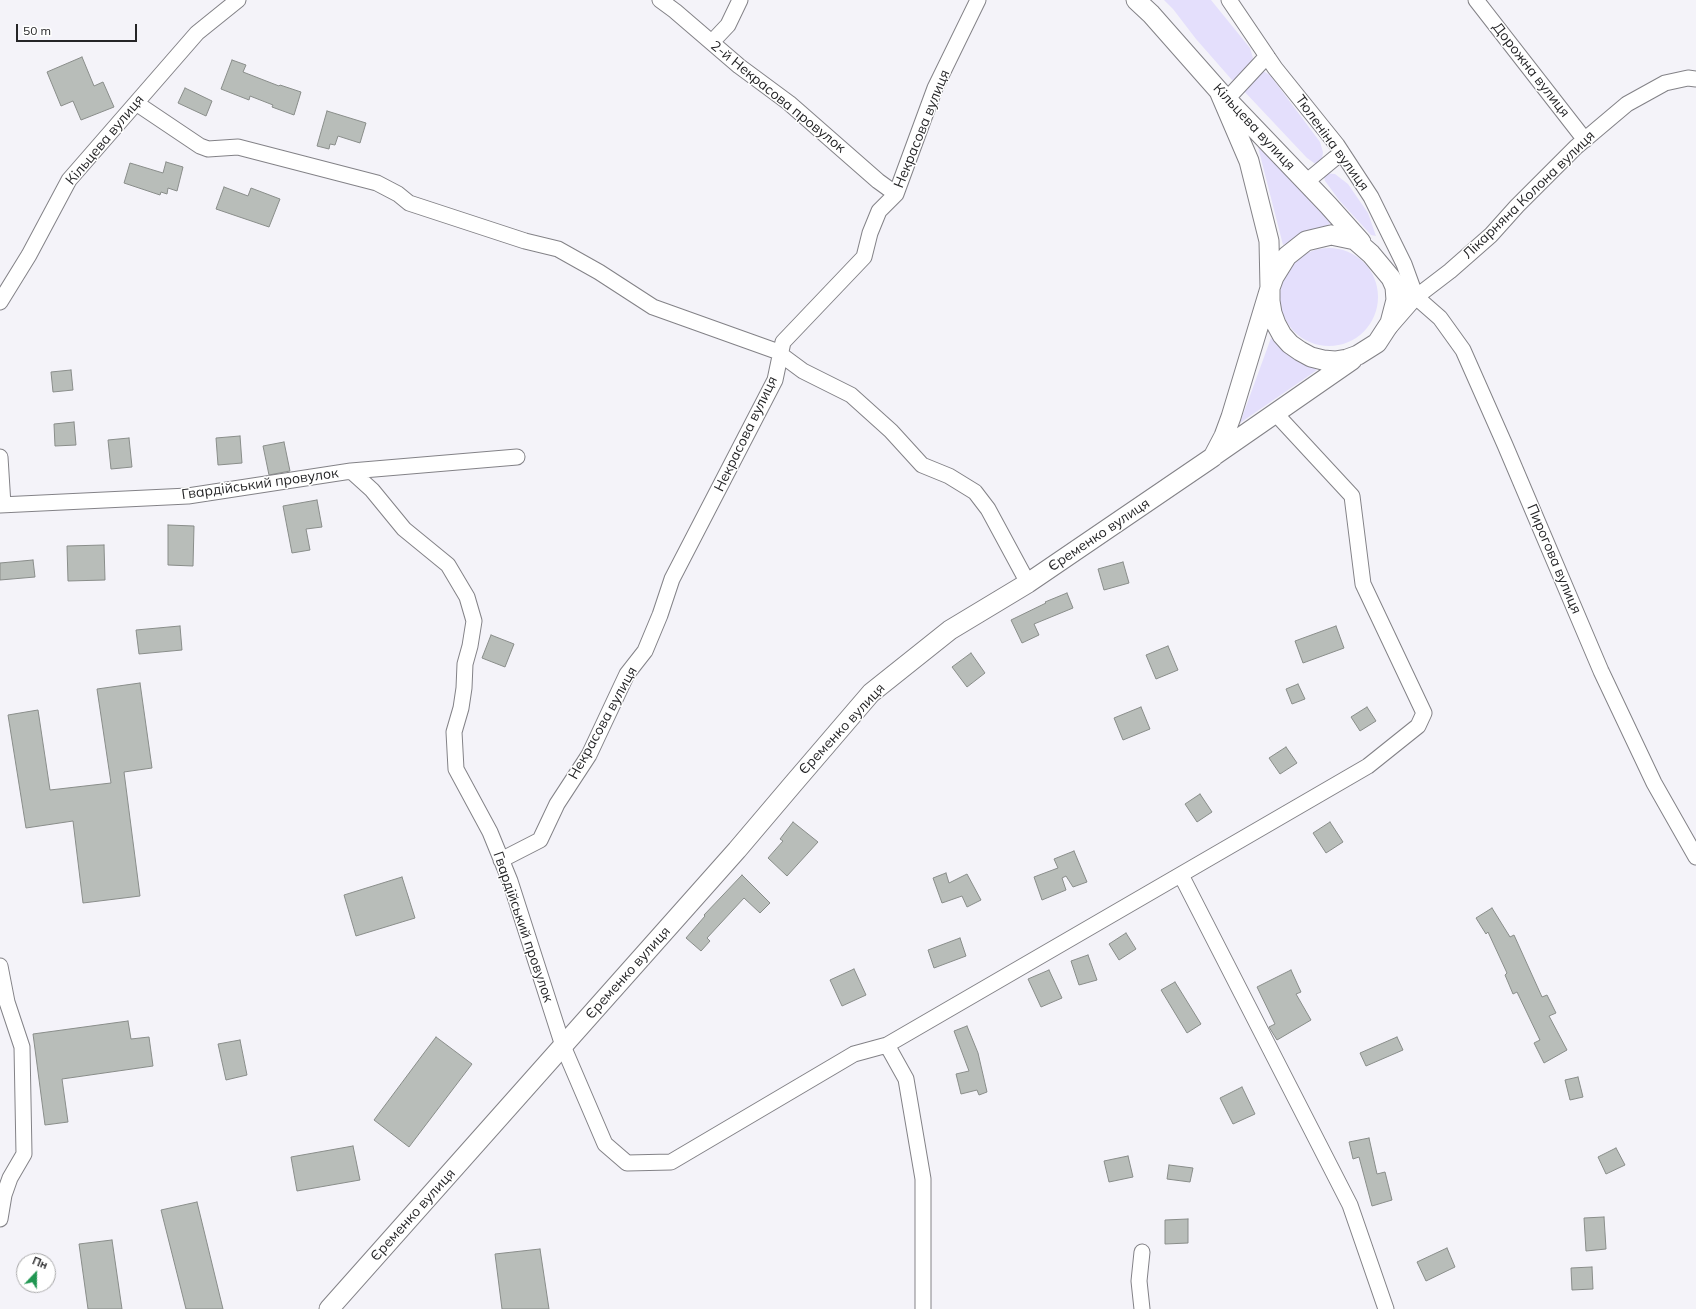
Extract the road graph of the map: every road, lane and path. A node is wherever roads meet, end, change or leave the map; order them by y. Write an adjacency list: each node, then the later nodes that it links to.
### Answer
1 (238, 0): 12 (street, Кільцева вулиця)
2 (660, 0): 8 (street, 2-й Некрасова провулок)
3 (740, 0): 8 (street)
4 (978, 0): 16 (street, Некрасова вулиця)
5 (1136, 0): 11 (street, Кільцева вулиця)
6 (1229, 0): 9 (street, Тюленіна вулиця)
7 (1476, 0): 13 (street, Дорожна вулиця)
8 (712, 42): 16 (street, 2-й Некрасова провулок)
9 (1267, 56): 11 (street); 14 (street, Тюленіна вулиця)
10 (1692, 78): 13 (street, Лікарняна Колона вулиця)
11 (1223, 95): 15 (street, Кільцева вулиця); 19 (street, Єременко вулиця)
12 (136, 103): 21 (street, Кільцева вулиця); 23 (street)
13 (1585, 140): 20 (street, Лікарняна Колона вулиця)
14 (1341, 153): 15 (street); 20 (street, Тюленіна вулиця)
15 (1306, 182): 17 (street, Кільцева вулиця)
16 (896, 194): 23 (street, Некрасова вулиця)
17 (1371, 254): 18 (street, Кільцева вулиця); 19 (street, Кільцева вулиця)
18 (1391, 278): 20 (street, Пирогова вулиця); 22 (street, Кільцева вулиця)
19 (1270, 288): 24 (street, Кільцева вулиця); 28 (street, Єременко вулиця)
20 (1416, 297): 22 (street, Лікарняна Колона вулиця); 32 (street, Пирогова вулиця)
21 (0, 302)
22 (1384, 334): 24 (street, Кільцева вулиця)
23 (781, 355): 31 (street); 33 (street, Некрасова вулиця)
24 (1358, 355): 25 (street)
25 (1276, 414): 28 (street); 34 (street, Гвардійський провулок)
26 (0, 457): 30 (street)
27 (517, 457): 29 (street)
28 (1213, 457): 31 (street, Єременко вулиця)
29 (351, 471): 30 (street, Гвардійський провулок); 33 (street, Гвардійський провулок)
30 (1, 505)
31 (1028, 583): 37 (street, Єременко вулиця)
32 (1696, 857)
33 (501, 860): 37 (street, Гвардійський провулок)
34 (1181, 875): 36 (street, Гвардійський провулок); 43 (street)
35 (0, 966): 38 (street)
36 (887, 1045): 37 (street, Гвардійський провулок); 41 (street)
37 (563, 1046): 40 (street, Єременко вулиця)
38 (0, 1219)
39 (1142, 1252): 42 (street)
40 (329, 1309)
41 (923, 1309)
42 (1142, 1309)
43 (1386, 1309)

